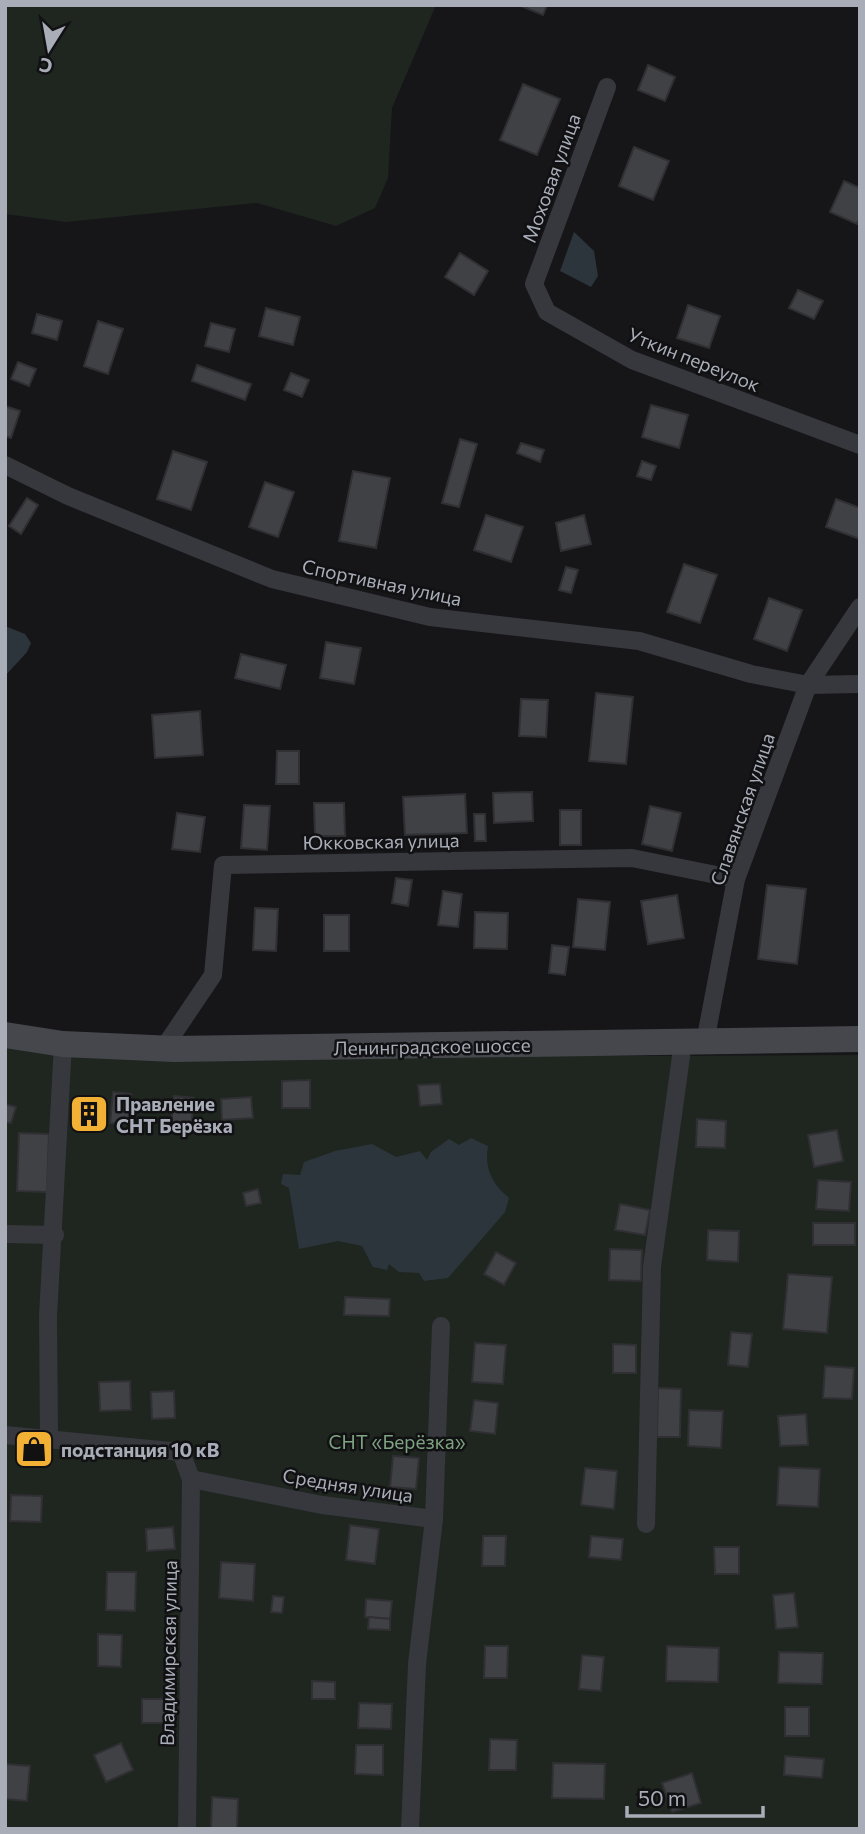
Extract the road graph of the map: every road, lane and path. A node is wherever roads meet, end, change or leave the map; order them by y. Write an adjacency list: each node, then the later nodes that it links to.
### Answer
1 (607, 87): 2 (street, Моховая улица)
2 (534, 284): 3 (street, Уткин переулок)
3 (860, 445)
4 (5, 465): 7 (street, Спортивная улица)
5 (860, 607): 7 (street, Славянская улица)
6 (860, 684): 7 (street, Спортивная улица)
7 (808, 685): 8 (street, Славянская улица)
8 (737, 878): 11 (street, Славянская улица); 13 (street, Юкковская улица)
9 (5, 1035): 12 (main road, Ленинградское шоссе)
10 (860, 1039): 11 (main road, Ленинградское шоссе)
11 (694, 1042): 13 (main road, Ленинградское шоссе); 21 (street, Славянская улица)
12 (63, 1044): 13 (main road, Ленинградское шоссе); 15 (street)
13 (163, 1049)
14 (5, 1234): 15 (street)
15 (55, 1235): 18 (street)
16 (441, 1326): 20 (street)
17 (7, 1439): 18 (street)
18 (49, 1441): 19 (street)
19 (191, 1479): 20 (street, Средняя улица); 22 (street, Владимирская улица)
20 (434, 1519): 23 (street, Средняя улица)
21 (646, 1524)
22 (187, 1829)
23 (410, 1829)

